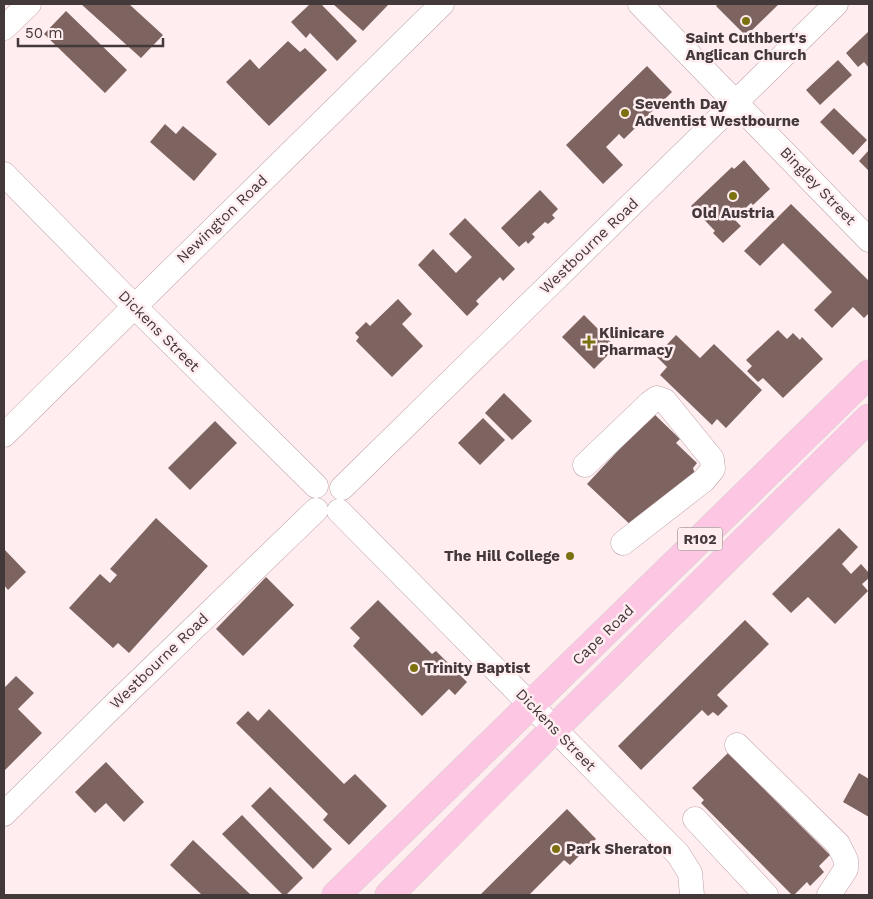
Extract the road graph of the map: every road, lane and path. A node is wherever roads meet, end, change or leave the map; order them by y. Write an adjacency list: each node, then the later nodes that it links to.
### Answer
1 (28, 4): 5 (street)
2 (442, 4): 9 (street, Newington Road)
3 (640, 4): 6 (street, Bingley Street)
4 (836, 4): 6 (street, Westbourne Road)
5 (4, 28)
6 (736, 102): 8 (street, Bingley Street); 14 (street, Westbourne Road)
7 (4, 174): 9 (street, Dickens Street)
8 (869, 240)
9 (134, 306): 12 (street, Newington Road); 14 (street, Dickens Street)
10 (869, 374): 16 (main road, Cape Road / R102)
11 (869, 418): 17 (main road, R102)
12 (4, 435)
13 (585, 465): 15 (street)
14 (333, 503): 16 (street, Dickens Street); 19 (street, Westbourne Road)
15 (623, 544)
16 (531, 705): 17 (street, Dickens Street); 21 (main road, Cape Road / R102)
17 (554, 729): 22 (main road, R102); 23 (street, Dickens Street)
18 (737, 745): 25 (street)
19 (4, 814)
20 (695, 819): 24 (street)
21 (336, 895)
22 (388, 895)
23 (692, 895)
24 (766, 895)
25 (829, 895)

